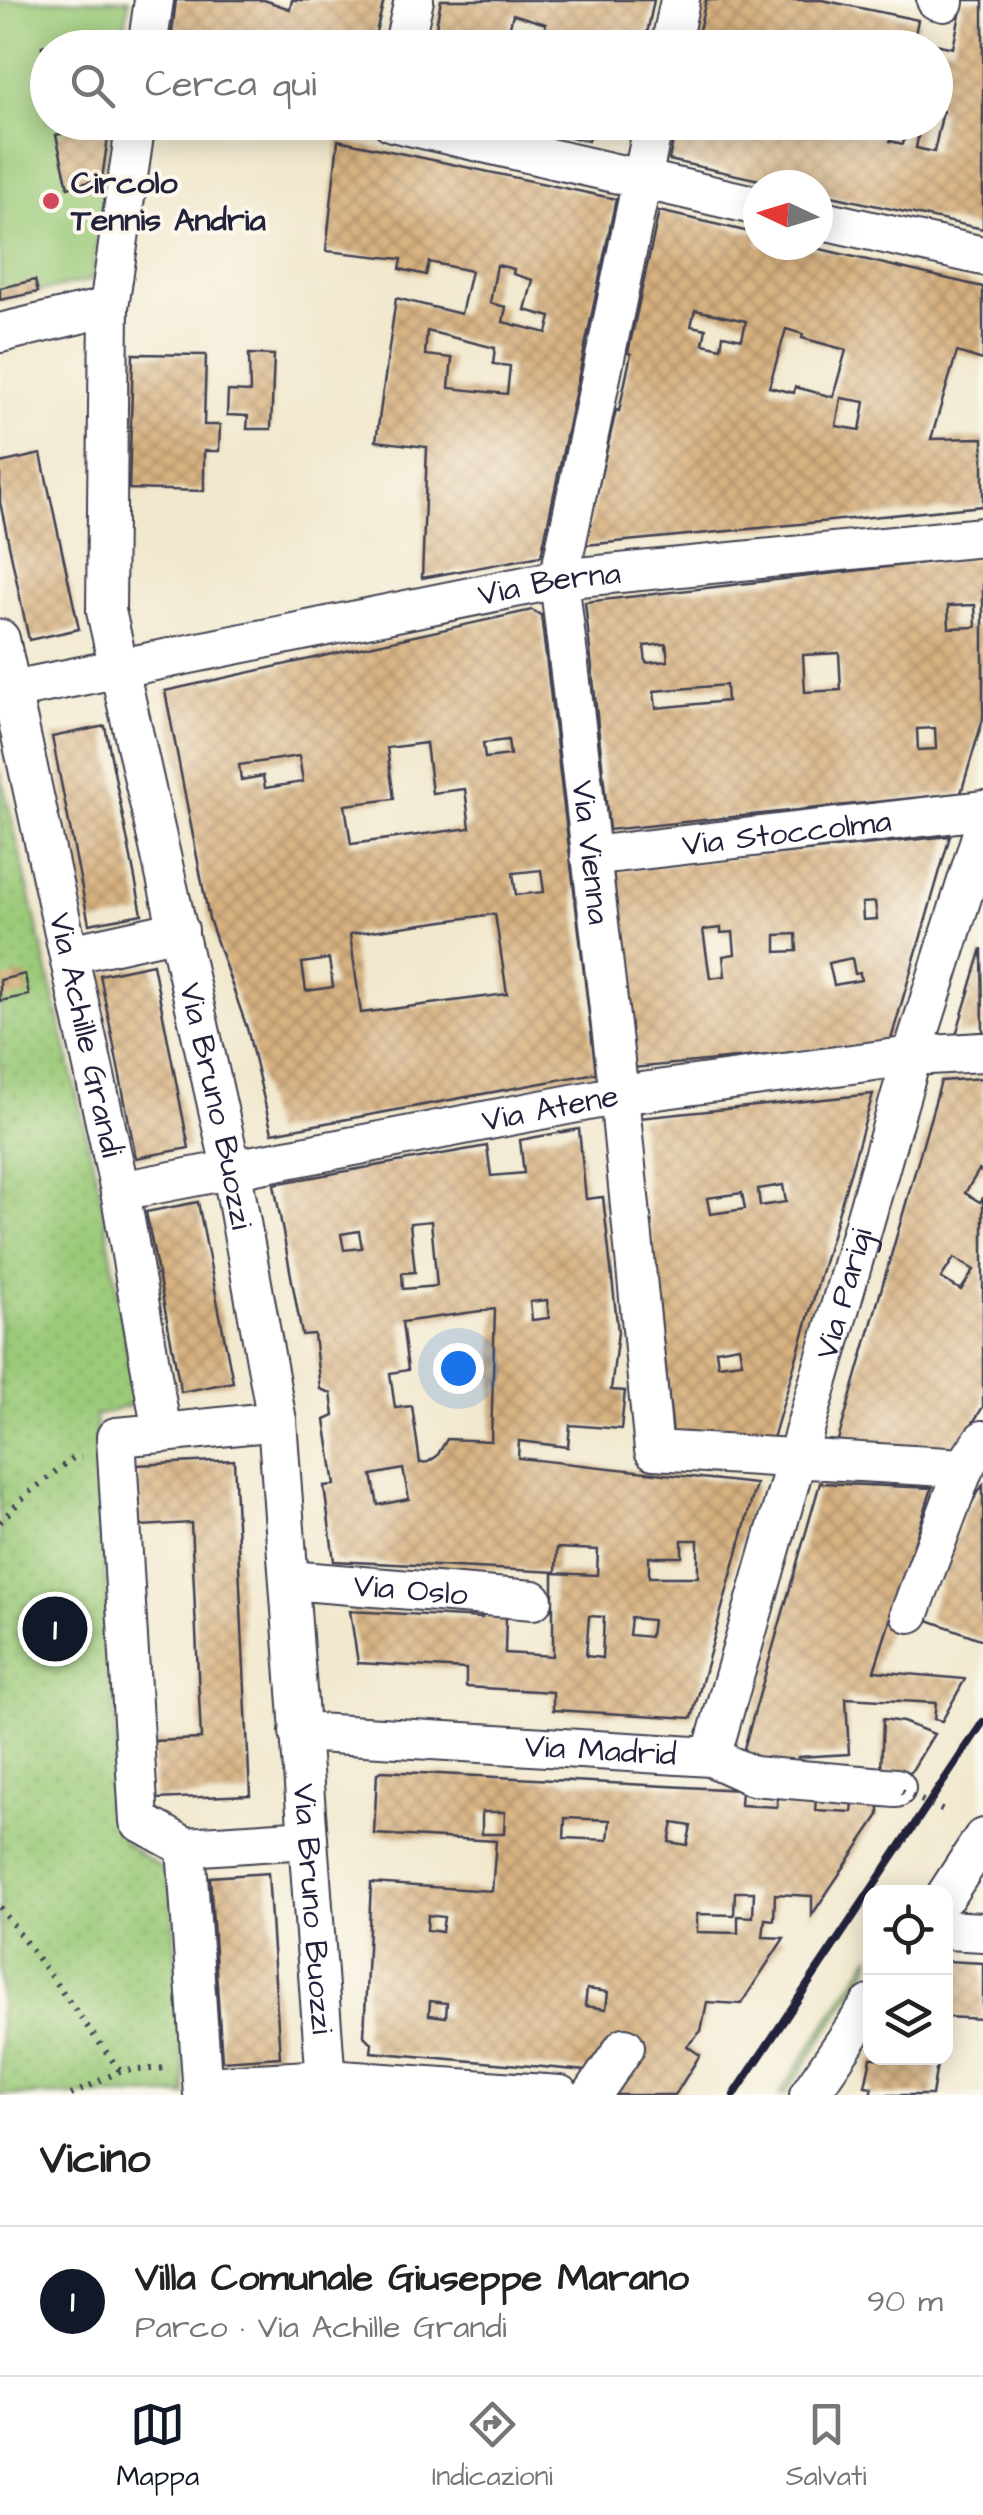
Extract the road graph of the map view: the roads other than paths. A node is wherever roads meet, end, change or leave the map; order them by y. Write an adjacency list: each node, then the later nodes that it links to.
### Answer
1 (154, 0): 4 (street)
2 (414, 0): 5 (street)
3 (680, 0): 6 (street)
4 (150, 30)
5 (407, 30)
6 (674, 30)
7 (133, 140): 14 (street, Via Bruno Buozzi)
8 (470, 140): 10 (street)
9 (650, 140): 10 (street, Via Vienna)
10 (642, 180): 11 (street); 17 (street, Via Vienna)
11 (743, 203)
12 (833, 222): 13 (street)
13 (983, 256)
14 (109, 307): 15 (street); 18 (street, Via Bruno Buozzi)
15 (0, 333)
16 (983, 537): 17 (street, Via Berna)
17 (559, 578): 18 (street, Via Berna); 22 (street, Via Vienna)
18 (120, 668): 19 (street, Via Berna); 23 (street, Via Bruno Buozzi)
19 (6, 684): 24 (street, Via Achille Grandi)
20 (983, 810): 22 (street, Via Stoccolma)
21 (983, 830): 26 (street, Via Parigi)
22 (590, 856): 27 (street, Via Vienna)
23 (179, 930): 24 (street); 28 (street, Via Bruno Buozzi)
24 (70, 954): 29 (street, Via Achille Grandi)
25 (983, 1052): 26 (street, Via Atene)
26 (912, 1056): 27 (street, Via Atene); 33 (street, Via Parigi)
27 (619, 1095): 28 (street, Via Atene); 33 (street, Via Vienna)
28 (231, 1167): 29 (street, Via Atene); 30 (street, Via Bruno Buozzi)
29 (120, 1191): 31 (street, Via Achille Grandi)
30 (277, 1421): 31 (street); 34 (street, Via Bruno Buozzi)
31 (162, 1433): 42 (street)
32 (974, 1454): 33 (street); 36 (street)
33 (798, 1461): 38 (street, Via Parigi)
34 (289, 1580): 35 (street, Via Oslo); 37 (street, Via Bruno Buozzi)
35 (533, 1600)
36 (910, 1613)
37 (300, 1732): 38 (street, Via Madrid); 41 (street, Via Bruno Buozzi)
38 (711, 1757): 39 (street, Via Madrid)
39 (899, 1790)
40 (983, 1838): 43 (street)
41 (308, 1839): 42 (street); 49 (street, Via Bruno Buozzi)
42 (186, 1847): 48 (street)
43 (952, 1885)
44 (953, 1930): 45 (street)
45 (983, 1932)
46 (863, 2016): 52 (street)
47 (625, 2048): 51 (street)
48 (203, 2082): 49 (street)
49 (327, 2087): 50 (street)
50 (560, 2095)
51 (592, 2095)
52 (810, 2095)

